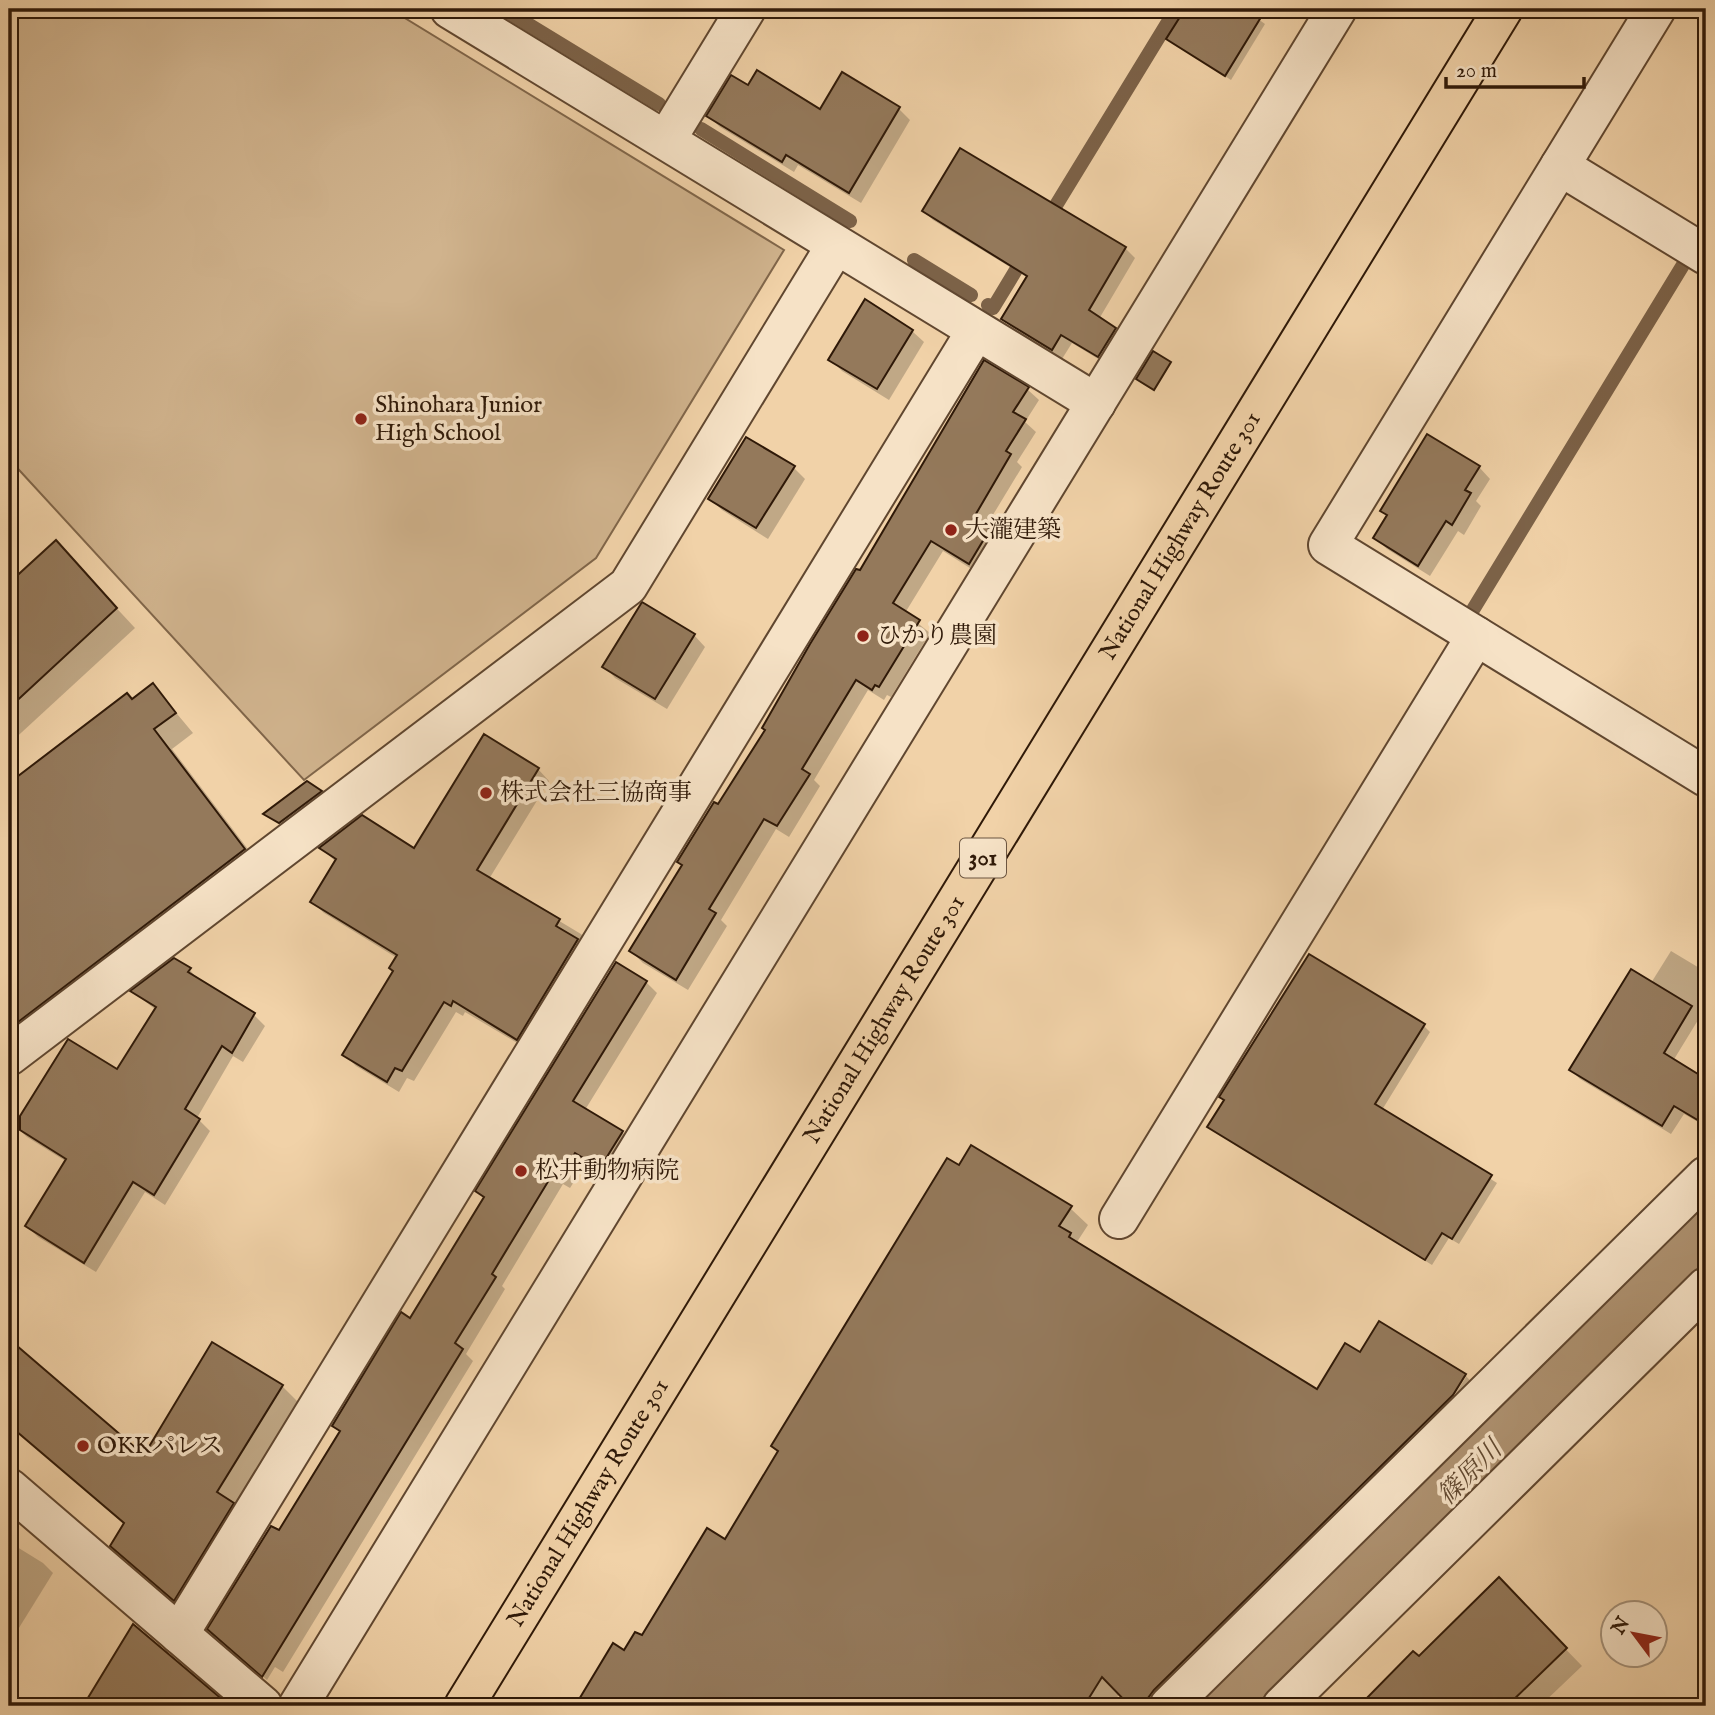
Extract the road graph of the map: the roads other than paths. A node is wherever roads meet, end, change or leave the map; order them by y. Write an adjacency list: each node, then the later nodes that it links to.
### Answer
1 (450, 9): 6 (street)
2 (746, 9): 6 (street)
3 (1503, 9): 22 (highway, National Highway Route 301 / 301)
4 (1656, 9): 7 (street)
5 (1324, 13): 11 (street)
6 (666, 140): 8 (street)
7 (1560, 166): 9 (street); 12 (street)
8 (836, 245): 10 (street); 14 (street)
9 (1706, 255)
10 (976, 331): 11 (street); 19 (street)
11 (1096, 403): 21 (street)
12 (1476, 636): 13 (street); 16 (street)
13 (1706, 777)
14 (9, 1056)
15 (1706, 1176): 23 (street)
16 (1119, 1219)
17 (1706, 1287): 24 (street)
18 (9, 1488): 19 (street)
19 (179, 1634): 20 (street)
20 (263, 1706)
21 (298, 1706)
22 (464, 1706)
23 (1169, 1706)
24 (1282, 1706)

